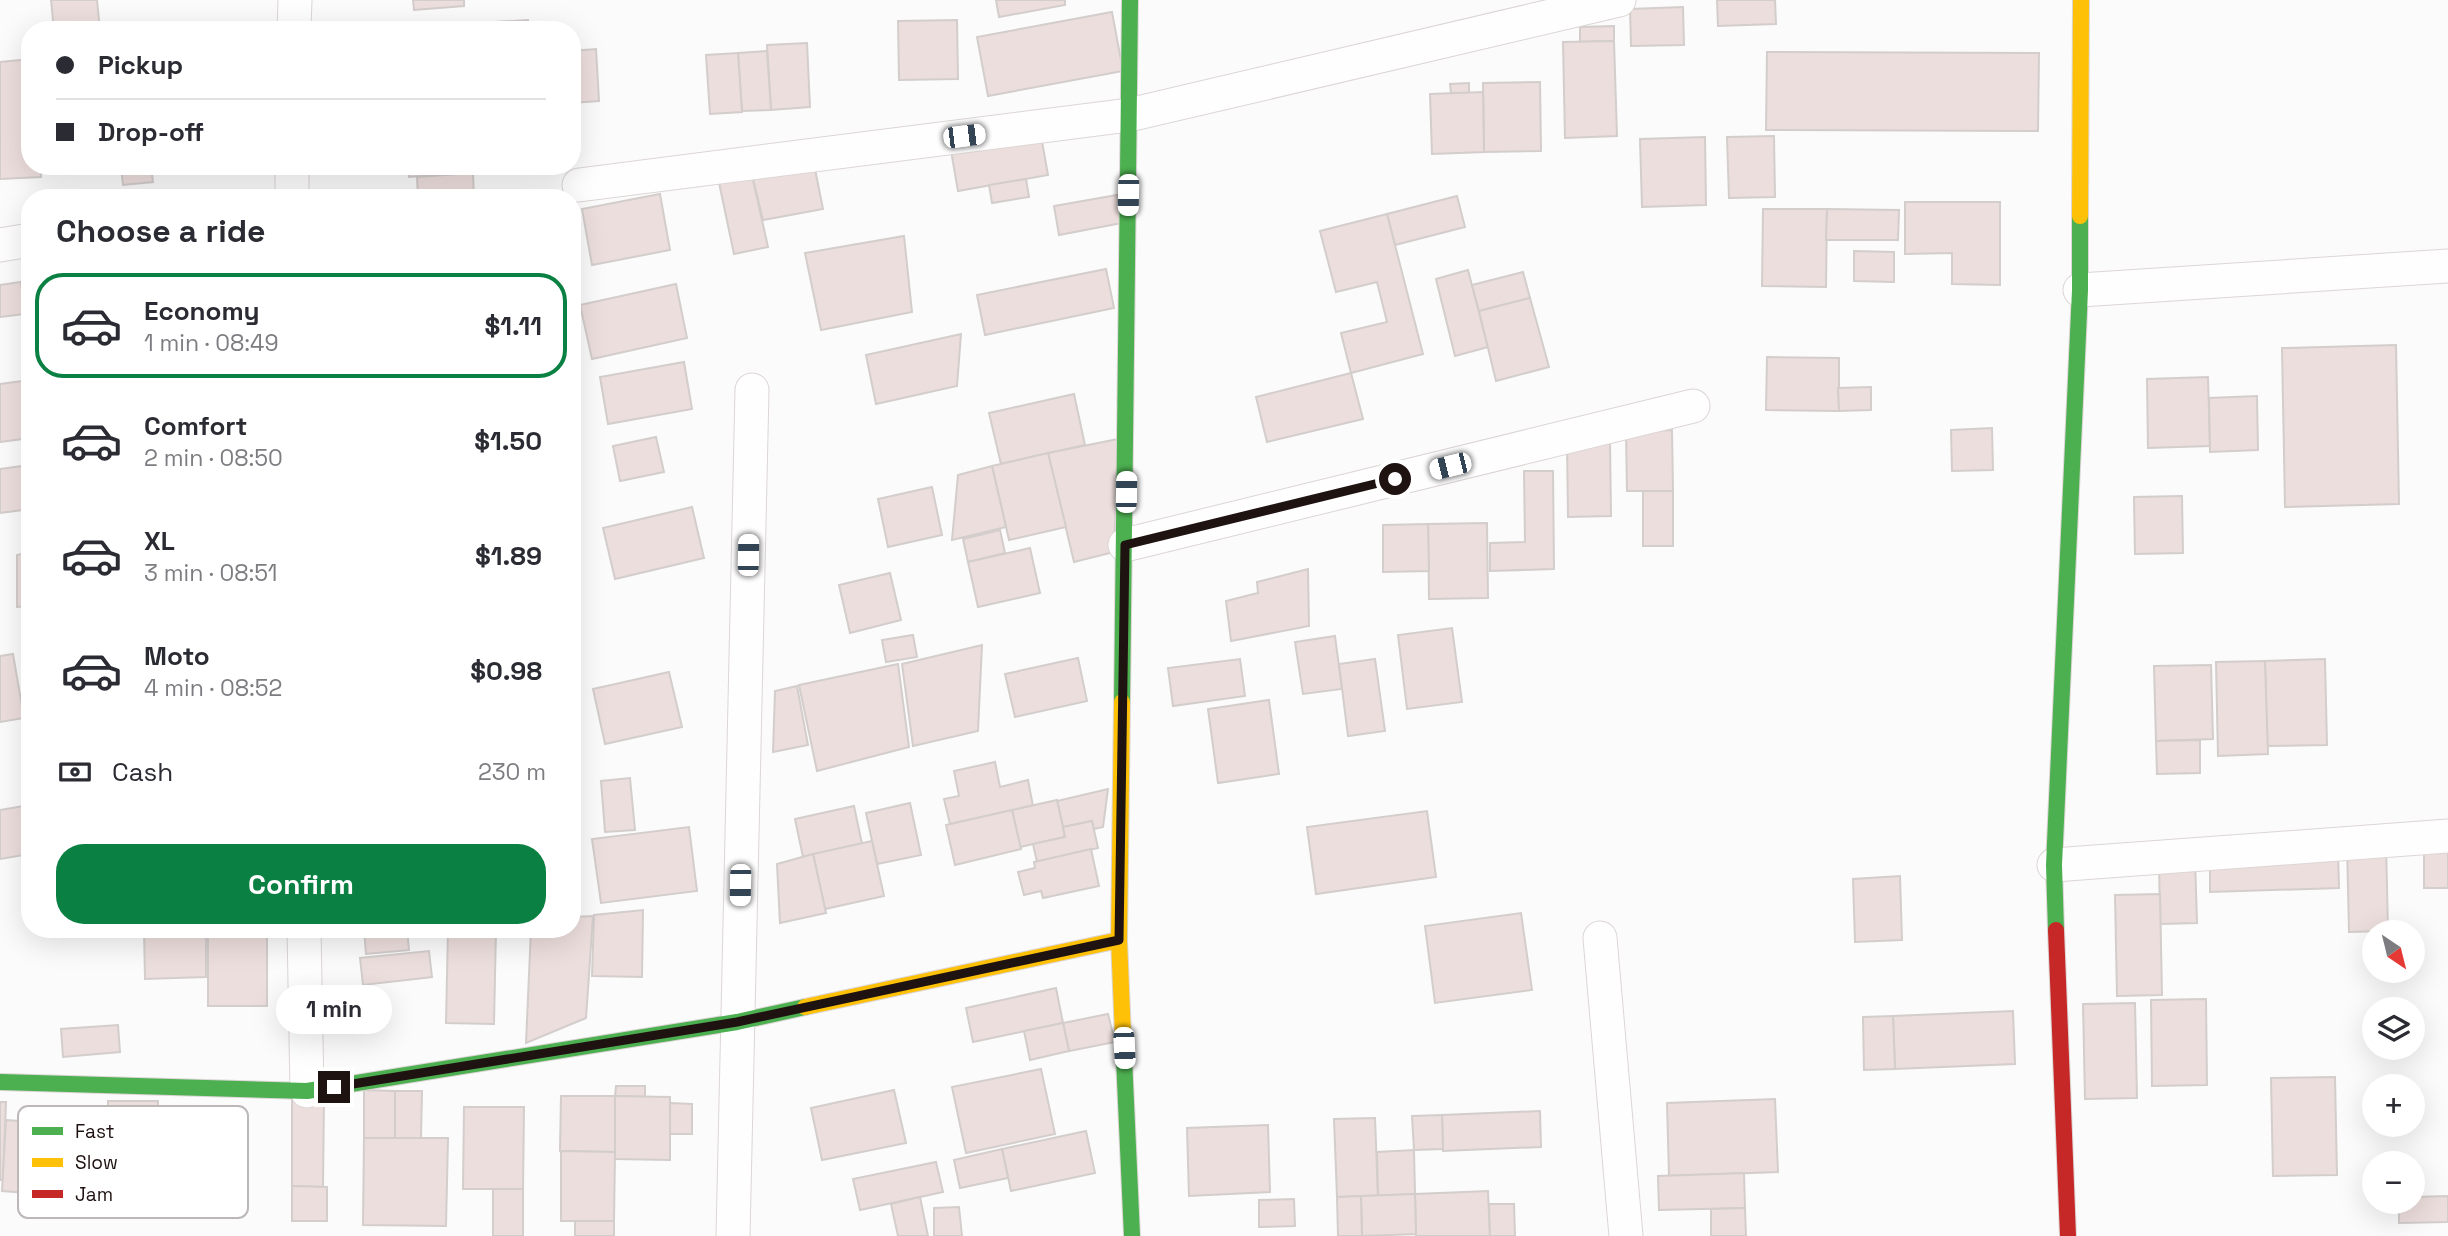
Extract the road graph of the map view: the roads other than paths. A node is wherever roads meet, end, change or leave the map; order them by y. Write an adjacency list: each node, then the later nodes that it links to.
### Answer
1 (295, 0): 5 (street)
2 (1130, 0): 6 (street)
3 (1619, 0): 6 (street)
4 (2081, 0): 11 (street)
5 (294, 21)
6 (1129, 115): 7 (street); 14 (street)
7 (579, 185)
8 (21, 242): 9 (street)
9 (0, 245)
10 (2448, 266): 11 (street)
11 (2080, 290): 16 (street)
12 (752, 390): 20 (street)
13 (1693, 406): 14 (street)
14 (1125, 545): 19 (street)
15 (2448, 836): 16 (street)
16 (2054, 866): 26 (street)
17 (304, 938): 22 (street)
18 (1600, 938): 25 (street)
19 (1119, 940): 20 (street); 24 (street)
20 (737, 1022): 22 (street); 23 (street)
21 (0, 1082): 22 (street)
22 (307, 1091)
23 (733, 1236)
24 (1132, 1236)
25 (1626, 1236)
26 (2068, 1236)

